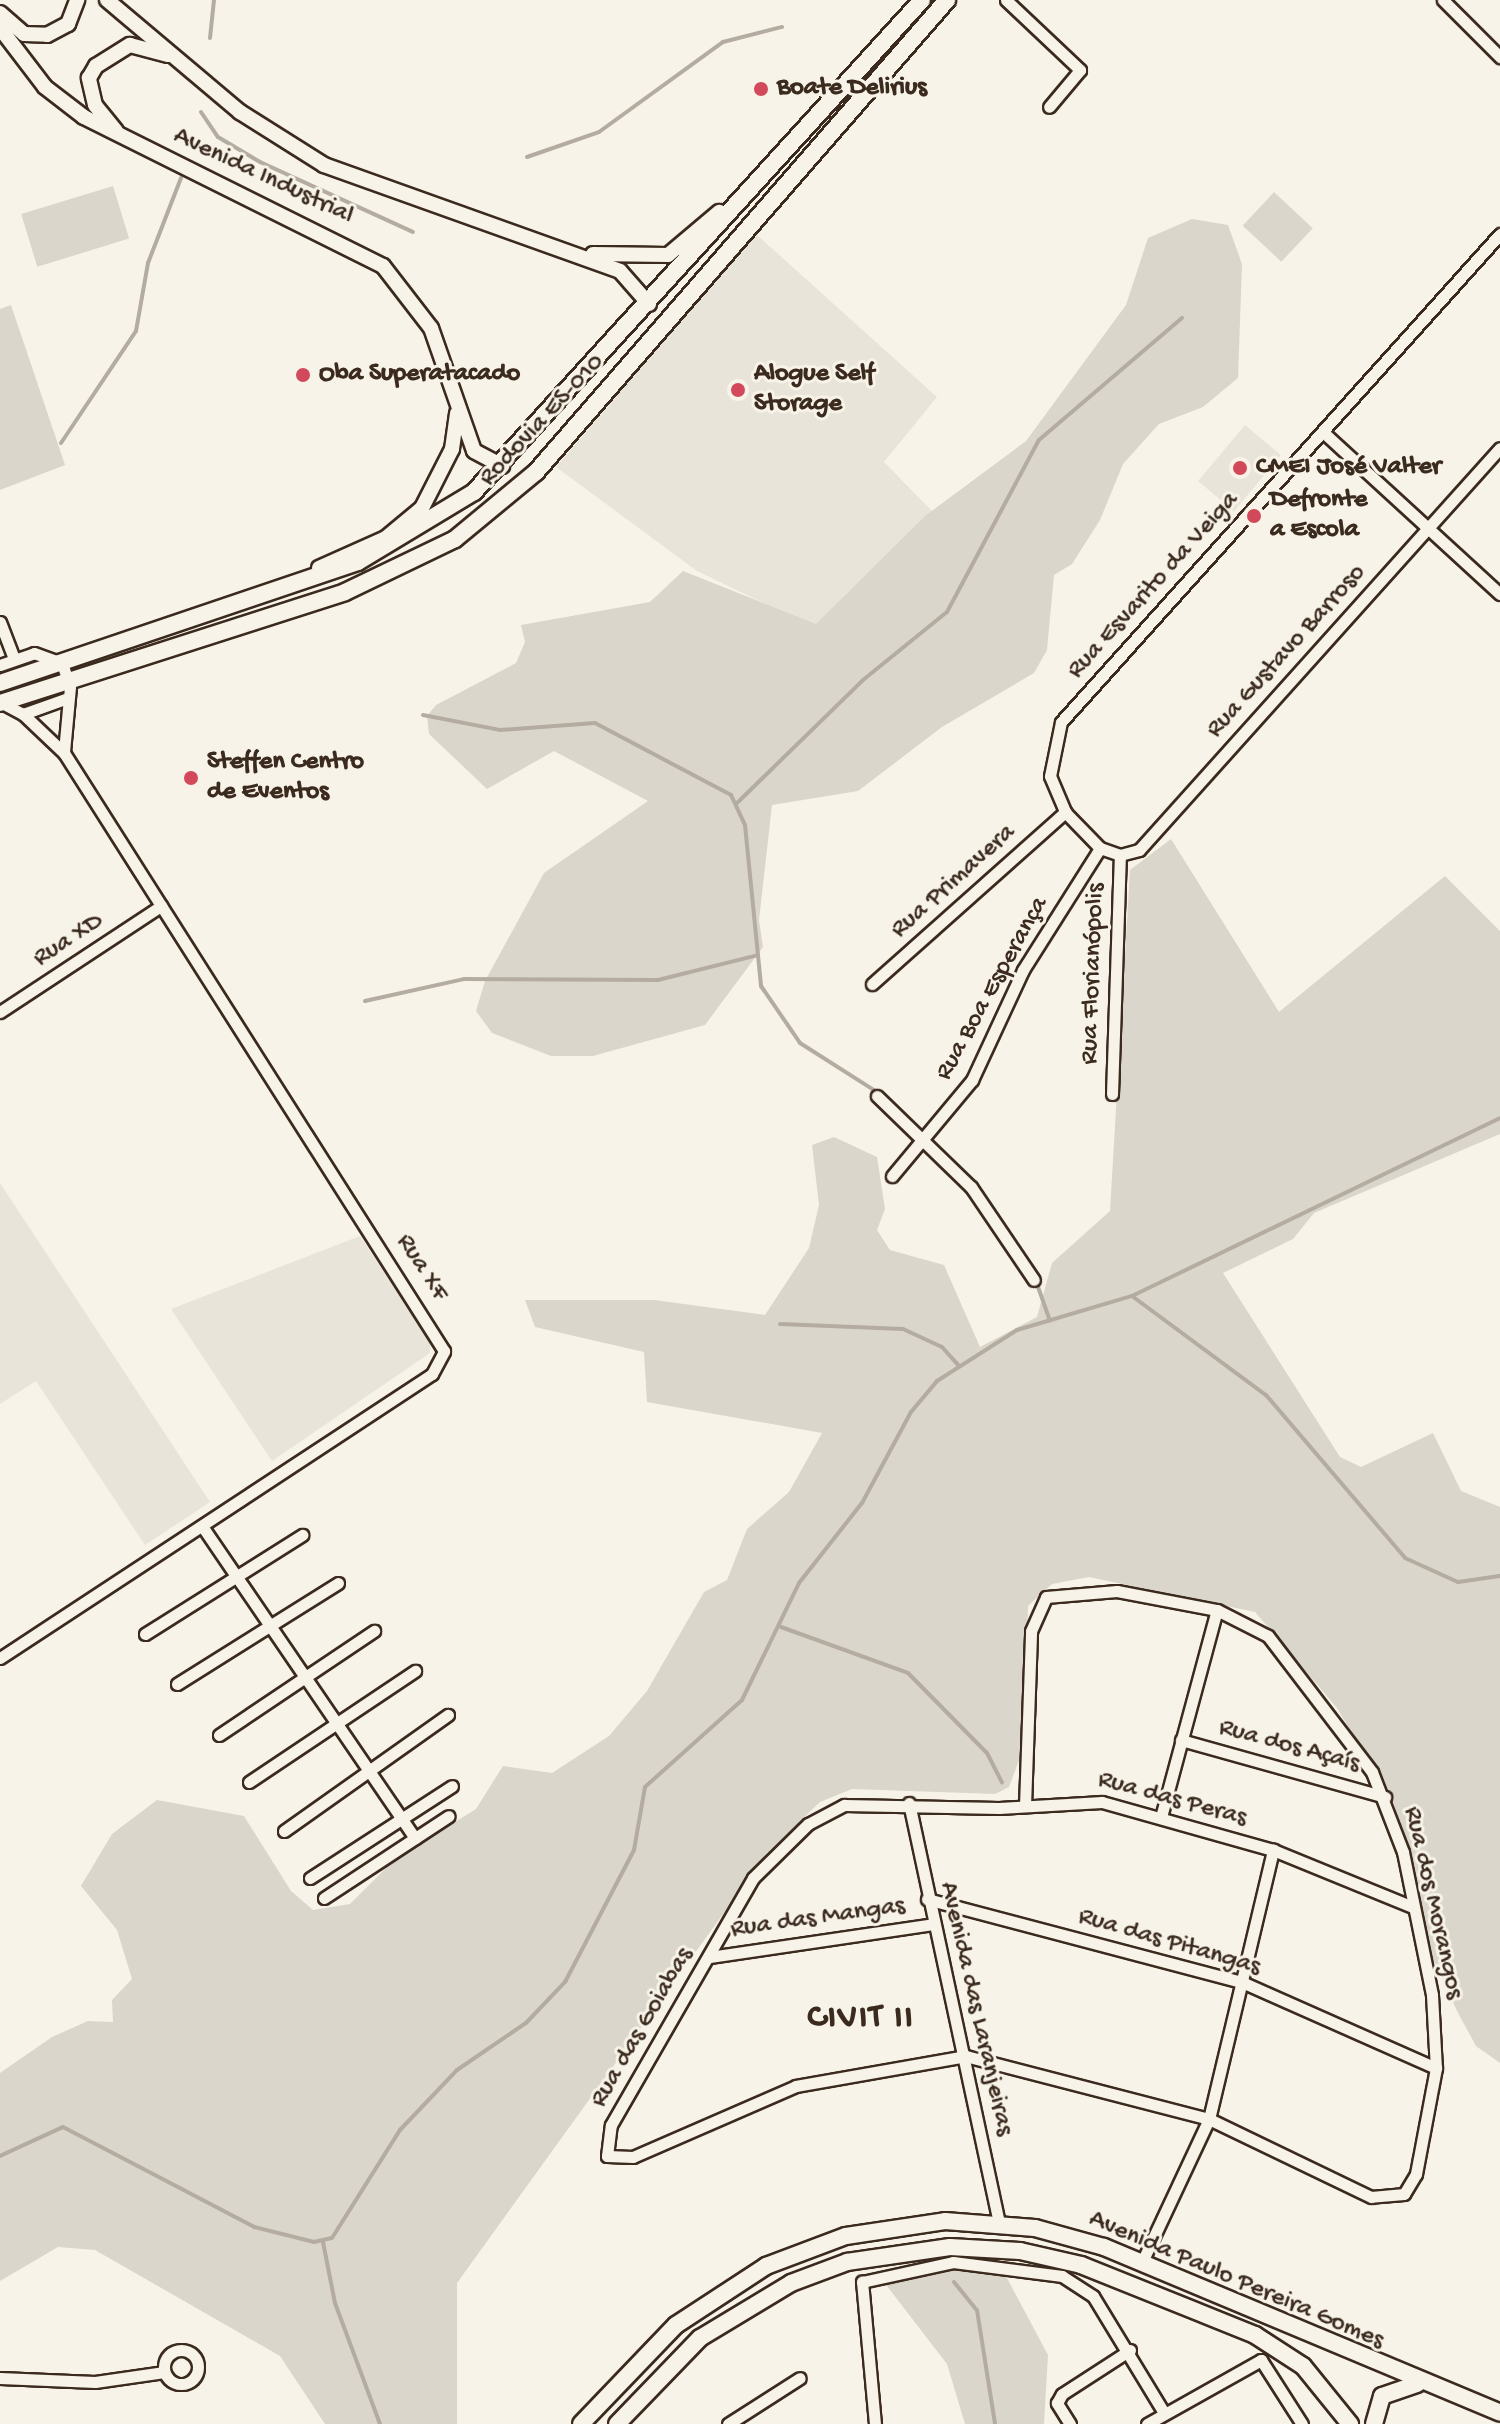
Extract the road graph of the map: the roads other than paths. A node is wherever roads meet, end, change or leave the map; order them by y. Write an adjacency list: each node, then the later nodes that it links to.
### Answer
1 (77, 0): 7 (street)
2 (107, 0): 10 (street, Avenida Industrial)
3 (922, 0): 13 (main road, Rodovia ES-010)
4 (947, 0): 17 (main road, Rodovia ES-010)
5 (1006, 0): 11 (street)
6 (1443, 0): 9 (street)
7 (0, 13)
8 (0, 28): 12 (street, Avenida Industrial)
9 (1500, 57)
10 (176, 58): 12 (street); 15 (street, Avenida Industrial)
11 (1049, 107)
12 (122, 138): 18 (street, Avenida Industrial)
13 (770, 171): 15 (street, Avenida Industrial); 16 (main road, Rodovia ES-010)
14 (1500, 234): 19 (street, Rua Esvarito da Veiga)
15 (561, 249): 16 (street, Avenida Industrial)
16 (649, 304): 17 (main road); 21 (main road, Rodovia ES-010)
17 (646, 344): 22 (main road, Rodovia ES-010)
18 (457, 409): 21 (street, Avenida Industrial); 25 (street, Avenida Industrial)
19 (1323, 432): 23 (street); 36 (street, Rua Esvarito da Veiga)
20 (1500, 448): 23 (street, Rua Gustavo Barroso)
21 (502, 466): 22 (main road); 25 (main road, Rodovia ES-010)
22 (536, 472): 30 (main road, Rodovia ES-010)
23 (1428, 528): 24 (street); 38 (street, Rua Gustavo Barroso)
24 (1500, 594)
25 (253, 602): 28 (main road, Rodovia ES-010)
26 (0, 622): 27 (street)
27 (14, 658): 28 (street); 29 (street)
28 (62, 663): 30 (street); 31 (main road, Rodovia ES-010)
29 (0, 665)
30 (68, 680): 32 (street); 33 (main road, Rodovia ES-010)
31 (0, 683)
32 (65, 699): 34 (street); 35 (street)
33 (0, 703): 34 (street, Rua XF)
34 (23, 714): 35 (street, Rua XF)
35 (64, 753): 39 (street, Rua XF)
36 (1065, 812): 37 (street, Rua Esvarito da Veiga); 40 (street, Rua Primavera)
37 (1100, 848): 38 (street, Rua Esvarito da Veiga); 44 (street, Rua Boa Esperança)
38 (1120, 855): 42 (street, Rua Florianópolis)
39 (161, 906): 41 (street, Rua XD); 47 (street, Rua XF)
40 (872, 984)
41 (0, 1012)
42 (1112, 1094)
43 (877, 1096): 44 (street)
44 (920, 1145): 45 (street, Rua Boa Esperança); 46 (street)
45 (892, 1176)
46 (1034, 1280)
47 (202, 1526): 49 (street); 55 (street, Rua XF)
48 (302, 1535): 49 (street)
49 (238, 1577): 52 (street); 54 (street)
50 (338, 1583): 52 (street)
51 (1217, 1610): 62 (street); 66 (street, Rua dos Morangos); 68 (street, Rua dos Morangos)
52 (271, 1626): 57 (street); 58 (street)
53 (374, 1631): 57 (street)
54 (145, 1634)
55 (0, 1658)
56 (415, 1671): 60 (street)
57 (306, 1676): 60 (street); 61 (street)
58 (177, 1684)
59 (448, 1715): 63 (street)
60 (338, 1723): 63 (street); 64 (street)
61 (219, 1735)
62 (1181, 1740): 66 (street, Rua dos Açaís); 70 (street)
63 (371, 1770): 71 (street); 72 (street)
64 (249, 1782)
65 (452, 1786): 71 (street)
66 (1385, 1797): 78 (street, Rua dos Morangos)
67 (909, 1803): 68 (street, Rua das Peras); 77 (street, Avenida das Laranjeiras); 80 (street, Rua das Goiabas)
68 (1025, 1806): 70 (street, Rua das Peras)
69 (449, 1816): 73 (street)
70 (1161, 1817): 74 (street, Rua das Peras)
71 (403, 1819): 73 (street); 75 (street)
72 (284, 1831)
73 (415, 1838): 76 (street)
74 (1273, 1850): 78 (street, Rua das Peras); 81 (street)
75 (310, 1878)
76 (324, 1898)
77 (927, 1899): 79 (street, Avenida das Laranjeiras); 81 (street, Rua das Pitangas)
78 (1413, 1907): 83 (street, Rua dos Morangos)
79 (933, 1924): 80 (street, Rua das Mangas); 82 (street, Avenida das Laranjeiras)
80 (710, 1957): 82 (street, Rua das Goiabas)
81 (1244, 1983): 83 (street, Rua das Pitangas); 84 (street)
82 (966, 2056): 84 (street, Rua dos Morangos); 85 (street, Avenida das Laranjeiras)
83 (1436, 2068): 84 (street, Rua dos Morangos)
84 (1209, 2119): 86 (street)
85 (999, 2224): 86 (main road, Avenida Paulo Pereira Gomes); 94 (main road, Avenida Paulo Pereira Gomes)
86 (1142, 2262): 91 (main road, Avenida Paulo Pereira Gomes)
87 (1130, 2350): 92 (street); 97 (street); 98 (street)
88 (164, 2372): 89 (street)
89 (0, 2378)
90 (800, 2378): 96 (street)
91 (1427, 2385): 93 (main road, Avenida Paulo Pereira Gomes); 102 (main road)
92 (1164, 2413): 99 (street); 100 (street)
93 (1500, 2413)
94 (581, 2424)
95 (617, 2424): 101 (main road, Avenida Paulo Pereira Gomes)
96 (728, 2424)
97 (875, 2424)
98 (1070, 2424)
99 (1147, 2424)
100 (1302, 2424)
101 (1350, 2424)
102 (1374, 2424)

